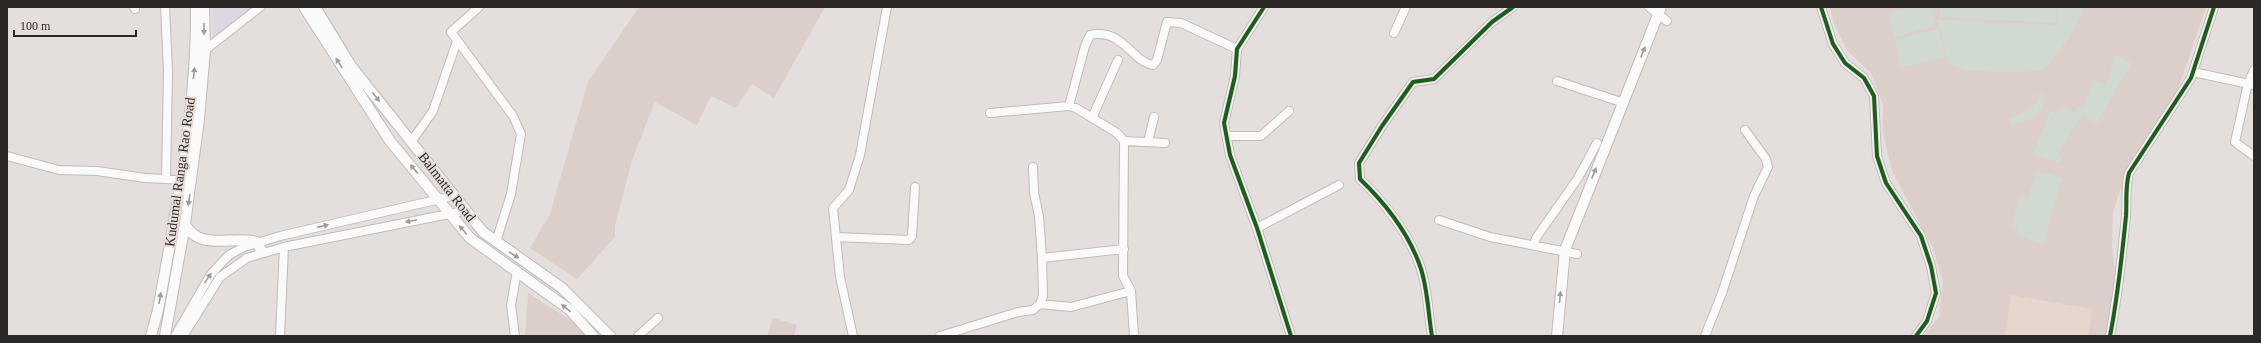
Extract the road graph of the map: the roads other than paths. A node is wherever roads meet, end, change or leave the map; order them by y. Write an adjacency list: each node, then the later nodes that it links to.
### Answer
1 (165, 7): 42 (street)
2 (196, 7): 43 (main road, Kudumal Ranga Rao Road, one-way to 2)
3 (204, 7): 20 (main road, one-way to 20)
4 (260, 7): 20 (street)
5 (304, 7): 47 (main road, one-way to 5)
6 (315, 7): 35 (main road, Balmatta Road, one-way to 35)
7 (479, 7): 18 (street)
8 (887, 7): 53 (street)
9 (1264, 7): 19 (street)
10 (1406, 7): 17 (street)
11 (1514, 7): 80 (street)
12 (1649, 7): 15 (street)
13 (1821, 7): 83 (street)
14 (2214, 7): 23 (street)
15 (1659, 11): 16 (street); 26 (main road, one-way to 15)
16 (1667, 21)
17 (1394, 33)
18 (457, 41): 35 (street); 55 (street)
19 (1237, 49): 27 (street); 33 (street)
20 (206, 50): 43 (main road)
21 (1118, 60): 31 (street)
22 (2254, 70): 25 (street)
23 (2193, 72): 25 (street); 84 (street)
24 (1557, 81): 26 (street)
25 (2251, 84): 40 (street)
26 (1624, 103): 59 (main road, one-way to 26)
27 (1070, 106): 29 (street); 31 (street)
28 (1289, 111): 33 (street)
29 (990, 113)
30 (1154, 116): 36 (street)
31 (1092, 118): 34 (street)
32 (1745, 130): 82 (street)
33 (1227, 136): 52 (street)
34 (1124, 141): 36 (street); 58 (street)
35 (411, 142): 46 (main road, Balmatta Road)
36 (1148, 142): 37 (street)
37 (1165, 143)
38 (1598, 143): 56 (street)
39 (7, 156): 42 (street)
40 (2254, 156)
41 (1033, 167): 62 (street)
42 (166, 179): 43 (street)
43 (187, 180): 51 (main road, one-way to 51); 67 (main road, Kudumal Ranga Rao Road, one-way to 43)
44 (1339, 185): 52 (street)
45 (915, 187): 53 (street)
46 (453, 196): 47 (street); 48 (main road, Balmatta Road)
47 (439, 199): 49 (main road); 54 (street, one-way to 47)
48 (464, 211): 49 (street); 55 (main road, Balmatta Road)
49 (449, 213): 57 (street, one-way to 57); 63 (main road, one-way to 49)
50 (1439, 220): 56 (street)
51 (185, 224): 54 (main road); 68 (main road)
52 (1257, 228): 79 (street)
53 (836, 236): 76 (street)
54 (257, 242): 60 (main road); 69 (street, one-way to 54)
55 (496, 242): 74 (main road, Balmatta Road, one-way to 74)
56 (1534, 245): 59 (street)
57 (284, 247): 60 (street); 71 (street)
58 (1124, 249): 62 (street); 64 (street)
59 (1565, 250): 61 (street); 81 (main road, one-way to 59)
60 (262, 252): 70 (street)
61 (1577, 254)
62 (1042, 258): 65 (street)
63 (517, 271): 72 (street); 73 (main road, one-way to 63)
64 (1131, 291): 65 (street); 78 (street)
65 (1040, 304): 77 (street)
66 (658, 318): 75 (street)
67 (151, 336)
68 (165, 336)
69 (175, 336)
70 (183, 336)
71 (279, 336)
72 (515, 336)
73 (593, 336)
74 (610, 336)
75 (638, 336)
76 (853, 336)
77 (940, 336)
78 (1134, 336)
79 (1291, 336)
80 (1432, 336)
81 (1557, 336)
82 (1705, 336)
83 (1916, 336)
84 (2110, 336)

